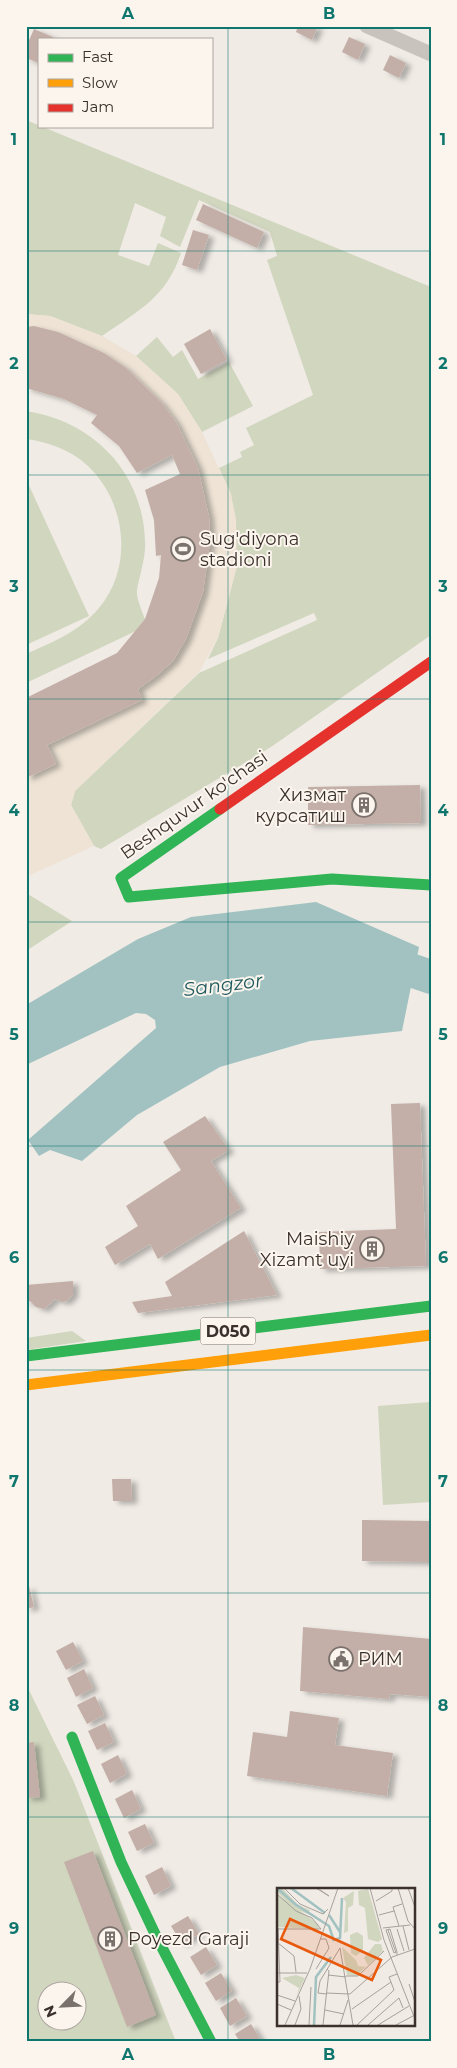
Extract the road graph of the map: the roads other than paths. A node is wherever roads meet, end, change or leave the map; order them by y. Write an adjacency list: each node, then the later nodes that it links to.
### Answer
1 (367, 26): 2 (street)
2 (431, 54)
3 (431, 662): 4 (street, Beshquvur ko'chasi)
4 (431, 885)
5 (431, 1306): 6 (street, D050)
6 (300, 1321): 8 (street); 9 (street, D050)
7 (431, 1336): 8 (street, D050)
8 (304, 1351): 10 (street, D050)
9 (26, 1356)
10 (26, 1385)
11 (72, 1737): 12 (street)
12 (211, 2042)

